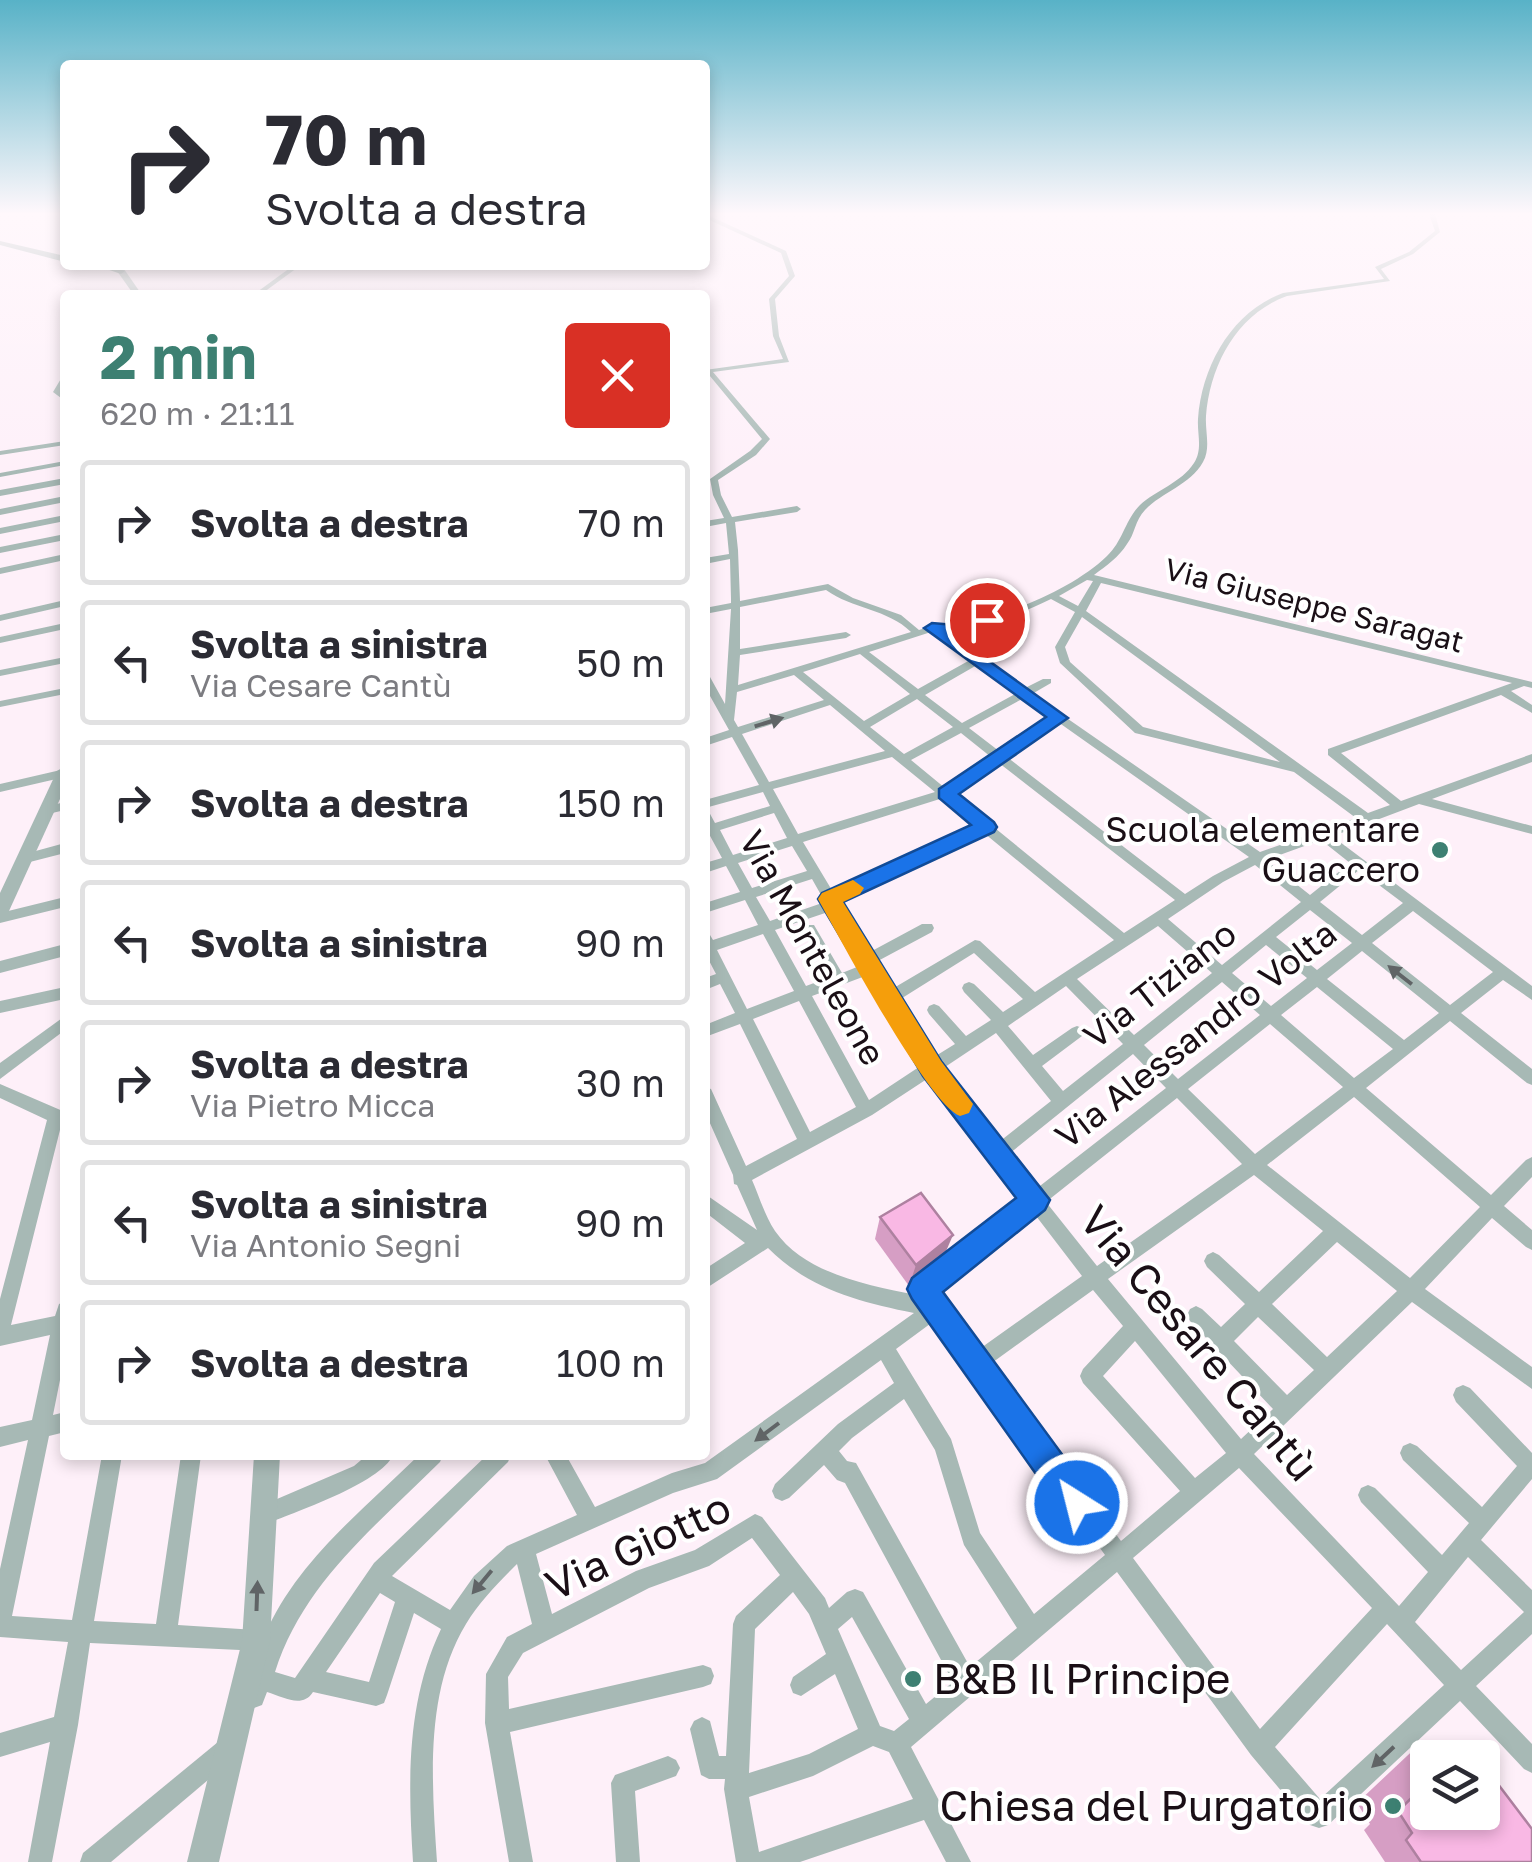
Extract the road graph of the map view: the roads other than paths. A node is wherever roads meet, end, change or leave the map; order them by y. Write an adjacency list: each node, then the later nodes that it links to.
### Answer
1 (772, 301): 3 (street)
2 (1275, 301): 24 (street)
3 (710, 366)
4 (710, 371): 15 (street)
5 (60, 444): 6 (street)
6 (0, 454)
7 (60, 465): 8 (street)
8 (0, 475)
9 (60, 482): 10 (street)
10 (0, 493)
11 (60, 501): 13 (street)
12 (797, 509): 15 (street)
13 (0, 512)
14 (60, 519): 17 (street)
15 (729, 519): 16 (street); 20 (street)
16 (710, 523)
17 (0, 531)
18 (60, 538): 19 (street)
19 (0, 550)
20 (732, 556): 22 (street); 28 (street)
21 (60, 559): 23 (street)
22 (710, 560)
23 (0, 571)
24 (1084, 576): 25 (street, Via Giuseppe Saragat); 26 (street)
25 (1099, 580): 30 (street); 44 (street, Via Giuseppe Saragat)
26 (1054, 597): 30 (street); 33 (street)
27 (60, 604): 31 (street)
28 (732, 605): 29 (street); 34 (street); 38 (street)
29 (710, 610)
30 (1080, 611): 63 (street); 63 (street)
31 (0, 618)
32 (60, 627): 36 (street)
33 (932, 628): 34 (street); 39 (street)
34 (917, 633): 37 (street)
35 (846, 635): 38 (street)
36 (0, 640)
37 (862, 651): 41 (street); 49 (street)
38 (733, 653): 45 (street)
39 (977, 660): 49 (street); 50 (street)
40 (60, 661): 42 (street)
41 (797, 672): 45 (street); 51 (street)
42 (0, 673)
43 (1047, 680): 50 (street)
44 (1528, 684): 46 (street)
45 (733, 690): 55 (street)
46 (1502, 690): 53 (street); 70 (street)
47 (60, 691): 52 (street)
48 (710, 691): 55 (street, Via Cesare Cantù)
49 (916, 692): 56 (street); 57 (street)
50 (1024, 693): 54 (street); 57 (street)
51 (832, 702): 55 (street, one-way to 51); 56 (street)
52 (0, 704)
53 (1532, 710)
54 (1058, 718): 59 (street); 82 (street)
55 (723, 719): 65 (street, Via Cesare Cantù)
56 (863, 726): 58 (street)
57 (961, 727): 58 (street); 59 (street)
58 (900, 756): 65 (street); 67 (street)
59 (999, 756): 67 (street); 88 (street)
60 (1532, 758): 61 (street)
61 (1515, 764): 62 (street); 68 (street)
62 (1532, 768)
63 (1300, 770): 73 (street)
64 (60, 773): 66 (street)
65 (764, 786): 69 (street); 72 (street, Via Cesare Cantù)
66 (0, 788)
67 (946, 794): 75 (street); 79 (street)
68 (1420, 800): 70 (street); 77 (street)
69 (710, 802)
70 (1400, 807): 73 (street)
71 (56, 808): 81 (street)
72 (777, 808): 74 (street); 79 (street, Via Cesare Cantù)
73 (1368, 820): 78 (street)
74 (710, 823)
75 (986, 827): 89 (street); 101 (street)
76 (710, 829): 83 (street, Via Monteleone)
77 (1532, 830)
78 (1324, 836): 82 (street); 84 (street)
79 (796, 840): 83 (street); 86 (street, Via Cesare Cantù)
80 (60, 849): 81 (street)
81 (26, 858): 94 (street)
82 (1258, 859): 88 (street); 92 (street)
83 (730, 860): 85 (street); 87 (street, Via Monteleone)
84 (1359, 863): 91 (street); 92 (street, Via Tiziano)
85 (710, 866)
86 (815, 874): 87 (street); 89 (street, Via Cesare Cantù)
87 (748, 895): 93 (street); 97 (street, Via Monteleone)
88 (1184, 900): 96 (street)
89 (831, 902): 97 (street); 106 (street, Via Cesare Cantù)
90 (60, 903): 95 (street)
91 (1413, 903): 103 (street, Via Alessandro Volta); 109 (street)
92 (1311, 904): 100 (street, Via Tiziano); 103 (street)
93 (710, 906)
94 (0, 911)
95 (0, 918)
96 (1158, 918): 101 (street); 108 (street)
97 (766, 928): 102 (street); 115 (street, Via Monteleone)
98 (928, 928): 106 (street)
99 (809, 929): 112 (street)
100 (1268, 938): 108 (street, Via Tiziano); 111 (street)
101 (1124, 940): 110 (street)
102 (710, 942)
103 (1360, 943): 111 (street, Via Alessandro Volta); 122 (street, one-way to 103)
104 (710, 949): 123 (street)
105 (60, 951): 107 (street)
106 (868, 964): 112 (street); 117 (street, Via Cesare Cantù)
107 (0, 968)
108 (1223, 972): 121 (street); 128 (street, Via Tiziano)
109 (1503, 972): 116 (street); 122 (street)
110 (1068, 978): 118 (street); 128 (street)
111 (1316, 978): 121 (street, Via Alessandro Volta); 130 (street)
112 (839, 980): 115 (street)
113 (969, 988): 124 (street)
114 (60, 994): 119 (street)
115 (802, 994): 123 (street); 140 (street, Via Monteleone)
116 (1532, 994)
117 (889, 998): 118 (street); 132 (street, Via Cesare Cantù)
118 (1035, 1001): 124 (street)
119 (0, 1007)
120 (934, 1010): 129 (street)
121 (1270, 1013): 135 (street); 136 (street, Via Alessandro Volta)
122 (1451, 1014): 130 (street); 134 (street)
123 (744, 1016): 126 (street); 142 (street)
124 (1001, 1024): 129 (street); 131 (street)
125 (60, 1026): 133 (street)
126 (710, 1028)
127 (1077, 1032): 131 (street)
128 (1134, 1044): 136 (street); 138 (street, Via Tiziano)
129 (966, 1046): 132 (street)
130 (1404, 1049): 135 (street)
131 (1031, 1065): 138 (street)
132 (932, 1068): 140 (street); 143 (street, Via Cesare Cantù)
133 (0, 1072)
134 (1532, 1078)
135 (1354, 1086): 144 (street); 149 (street)
136 (1178, 1088): 144 (street); 147 (street, Via Alessandro Volta)
137 (1, 1096): 141 (street)
138 (1062, 1102): 143 (street, Via Tiziano)
139 (710, 1106): 146 (street)
140 (866, 1110): 142 (street)
141 (60, 1118): 162 (street)
142 (806, 1142): 146 (street)
143 (998, 1153): 147 (street, Via Cesare Cantù)
144 (1254, 1165): 150 (street); 155 (street)
145 (1532, 1165): 149 (street)
146 (740, 1178): 151 (street)
147 (1036, 1200): 155 (street, Via Cesare Cantù); 158 (street, Via Alessandro Volta)
148 (710, 1205): 151 (street)
149 (1492, 1205): 152 (street); 156 (street)
150 (1336, 1230): 156 (street); 157 (street)
151 (764, 1240): 154 (street); 158 (street)
152 (1532, 1241)
153 (1213, 1262): 157 (street)
154 (710, 1277)
155 (1095, 1278): 161 (street, Via Cesare Cantù); 166 (street)
156 (1411, 1290): 167 (street); 168 (street)
157 (1259, 1304): 164 (street); 167 (street)
158 (936, 1309): 165 (street); 166 (street)
159 (1196, 1314): 164 (street)
160 (60, 1320): 162 (street)
161 (1136, 1327): 177 (street, Via Cesare Cantù); 187 (street)
162 (0, 1336)
163 (60, 1337): 173 (street)
164 (1222, 1339): 171 (street)
165 (883, 1346): 169 (street); 190 (street, one-way to 190)
166 (974, 1364): 194 (street)
167 (1328, 1370): 171 (street)
168 (1532, 1379)
169 (907, 1385): 175 (street); 205 (street)
170 (1463, 1395): 185 (street)
171 (1286, 1409): 177 (street)
172 (60, 1423): 173 (street)
173 (40, 1428): 174 (street); 202 (street)
174 (0, 1438)
175 (826, 1451): 186 (street); 215 (street)
176 (1410, 1453): 191 (street)
177 (1240, 1454): 187 (street); 200 (street, Via Cesare Cantù)
178 (111, 1460): 207 (street)
179 (190, 1460): 208 (street)
180 (267, 1460): 189 (street)
181 (377, 1460): 189 (street)
182 (428, 1460): 212 (street)
183 (496, 1460): 197 (street)
184 (558, 1460): 190 (street)
185 (1531, 1464): 191 (street)
186 (782, 1491)
187 (1194, 1492): 194 (street)
188 (1368, 1495): 195 (street)
189 (262, 1515): 209 (street, one-way to 189)
190 (590, 1520): 193 (street)
191 (1483, 1522): 192 (street)
192 (1467, 1541): 195 (street); 199 (street)
193 (524, 1549): 203 (street, one-way to 203); 206 (street)
194 (1118, 1559): 205 (street); 225 (street)
195 (1442, 1571): 200 (street)
196 (794, 1576): 204 (street, Via Giotto); 206 (street, Via Giotto); 228 (street)
197 (377, 1579): 198 (street); 213 (street)
198 (408, 1598): 203 (street); 213 (street)
199 (1532, 1605)
200 (1394, 1614): 216 (street, Via Cesare Cantù); 225 (street)
201 (1532, 1619): 216 (street)
202 (0, 1623): 207 (street)
203 (452, 1624): 233 (street)
204 (825, 1626): 210 (street, Via Giotto); 217 (street)
205 (1031, 1629): 215 (street)
206 (546, 1630): 218 (street, Via Giotto)
207 (83, 1634): 208 (street); 219 (street)
208 (166, 1634): 209 (street)
209 (256, 1641): 224 (street)
210 (839, 1658): 214 (street); 221 (street, Via Giotto)
211 (703, 1676): 218 (street)
212 (262, 1679): 213 (street); 224 (street)
213 (308, 1680)
214 (801, 1684)
215 (967, 1684): 217 (street)
216 (1462, 1684): 225 (street, one-way to 225); 226 (street, Via Cesare Cantù)
217 (923, 1722): 222 (street)
218 (497, 1723): 234 (street, Via Giotto)
219 (66, 1725): 223 (street); 230 (street)
220 (702, 1728): 228 (street)
221 (872, 1734): 222 (street); 228 (street)
222 (897, 1744): 229 (street)
223 (0, 1745)
224 (232, 1746): 231 (street); 232 (street)
225 (1259, 1747)
226 (1532, 1760)
227 (668, 1768): 235 (street)
228 (736, 1779): 236 (street)
229 (929, 1806): 237 (street); 238 (street)
230 (40, 1862)
231 (92, 1862)
232 (203, 1862)
233 (426, 1862)
234 (521, 1862)
235 (628, 1862)
236 (748, 1862)
237 (764, 1862)
238 (960, 1862)

